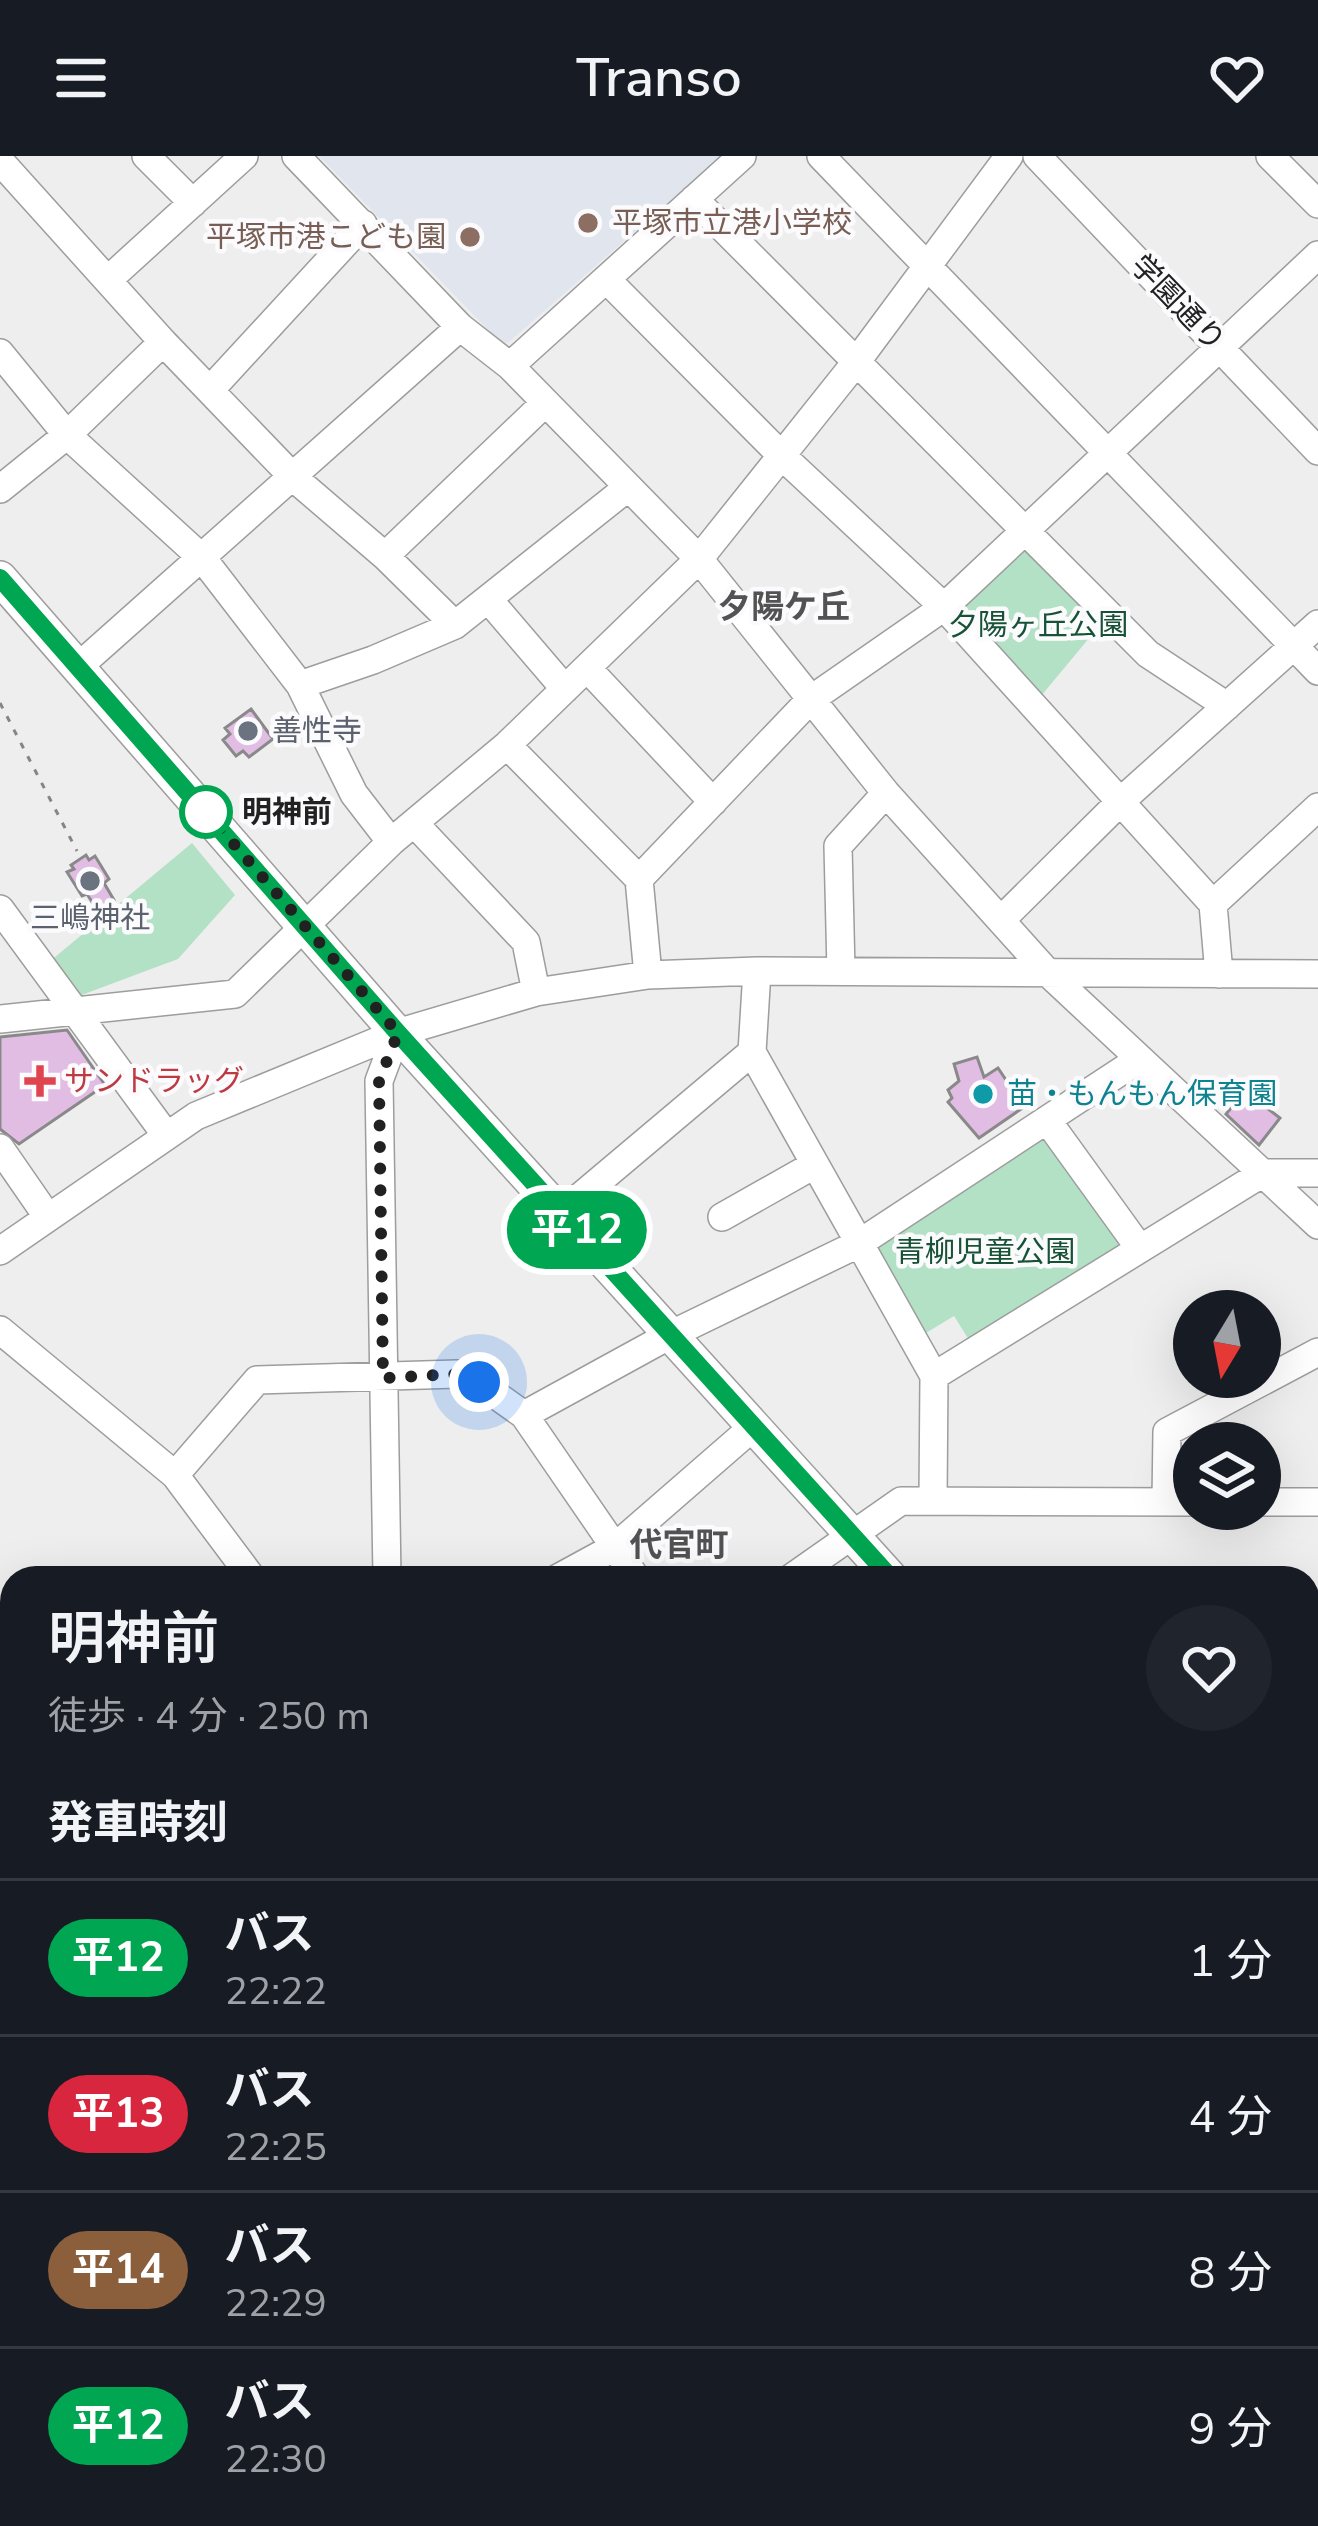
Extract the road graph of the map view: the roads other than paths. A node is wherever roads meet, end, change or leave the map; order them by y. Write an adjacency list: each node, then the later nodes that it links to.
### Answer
1 (146, 156): 11 (street)
2 (244, 156): 11 (street)
3 (296, 156): 13 (street)
4 (742, 156): 10 (street)
5 (821, 156): 15 (street)
6 (1009, 156): 15 (street)
7 (1037, 156): 20 (street, 学園通り)
8 (1270, 156): 12 (street)
9 (0, 160): 16 (street)
10 (694, 199): 17 (street); 22 (street)
11 (193, 203): 16 (street)
12 (1318, 204)
13 (362, 224): 18 (street); 24 (street)
14 (1318, 255): 20 (street)
15 (929, 267): 22 (street); 27 (street)
16 (109, 279): 19 (street)
17 (606, 279): 23 (street); 29 (street)
18 (460, 326): 23 (street); 30 (street)
19 (163, 342): 24 (street); 26 (street)
20 (1220, 348): 27 (street); 28 (street, 学園通り)
21 (0, 353): 26 (street)
22 (856, 361): 29 (street); 33 (street)
23 (510, 366): 25 (street)
24 (211, 388): 30 (street)
25 (545, 403): 31 (street); 34 (street)
26 (67, 435): 32 (street); 35 (street)
27 (1107, 450): 33 (street); 42 (street)
28 (1318, 452)
29 (782, 456): 36 (street); 39 (street)
30 (294, 478): 34 (street); 35 (street)
31 (627, 488): 36 (street); 38 (street)
32 (0, 490)
33 (1025, 531): 39 (street); 49 (street)
34 (385, 556): 41 (street)
35 (203, 559): 43 (street); 46 (street)
36 (699, 560): 44 (street); 48 (street)
37 (0, 578): 43 (main road)
38 (488, 599): 41 (street); 47 (street)
39 (944, 607): 48 (street); 52 (street)
40 (1318, 624): 42 (street)
41 (455, 625): 46 (street)
42 (1292, 647): 45 (street); 49 (street)
43 (78, 667): 61 (main road)
44 (587, 668): 47 (street); 53 (street)
45 (1318, 670)
46 (301, 686): 56 (street)
47 (565, 689): 50 (street)
48 (810, 700): 51 (street); 53 (street)
49 (1226, 706): 52 (street)
50 (507, 745): 55 (street); 57 (street)
51 (886, 793): 60 (street); 63 (street)
52 (1121, 801): 58 (street); 60 (street)
53 (713, 802): 57 (street)
54 (1318, 807): 58 (street)
55 (414, 823): 56 (street); 68 (street)
56 (391, 842): 61 (street)
57 (639, 879): 67 (street)
58 (1213, 904): 65 (street)
59 (0, 909): 69 (street)
60 (1001, 920): 64 (street)
61 (307, 927): 69 (street); 71 (main road)
62 (757, 971): 63 (street); 67 (street); 72 (street)
63 (841, 971): 64 (street)
64 (1048, 973): 65 (street); 73 (street)
65 (1219, 974): 66 (street)
66 (1318, 974)
67 (649, 975): 68 (street)
68 (536, 992): 71 (street)
69 (76, 1012): 70 (street); 75 (street)
70 (0, 1018)
71 (398, 1033): 75 (street); 80 (main road); 91 (street)
72 (752, 1052): 77 (street); 80 (street)
73 (1138, 1060): 74 (street); 78 (street)
74 (1047, 1120): 84 (street); 85 (street)
75 (166, 1135): 81 (street)
76 (0, 1148): 81 (street)
77 (814, 1165): 82 (street); 84 (street)
78 (1263, 1173): 79 (street); 83 (street); 85 (street)
79 (1318, 1173)
80 (562, 1212): 88 (main road)
81 (47, 1216): 86 (street)
82 (722, 1217)
83 (1318, 1225)
84 (858, 1244): 88 (street); 90 (street)
85 (1138, 1246): 90 (street)
86 (0, 1251)
87 (0, 1330): 97 (street)
88 (670, 1335): 92 (street); 94 (main road)
89 (1318, 1352): 93 (street)
90 (934, 1376): 98 (street)
91 (383, 1378): 92 (street); 97 (street); 105 (street)
92 (524, 1415): 103 (street)
93 (1186, 1422)
94 (753, 1427): 102 (main road); 103 (street)
95 (1173, 1429): 96 (street)
96 (1173, 1464)
97 (175, 1475): 104 (street)
98 (933, 1499): 99 (street); 102 (street)
99 (1173, 1501)
100 (1281, 1502): 101 (street)
101 (1318, 1502)
102 (850, 1536): 108 (street); 109 (main road)
103 (615, 1547): 106 (street); 107 (street)
104 (243, 1566)
105 (387, 1566)
106 (580, 1566)
107 (627, 1566)
108 (808, 1566)
109 (879, 1566)

